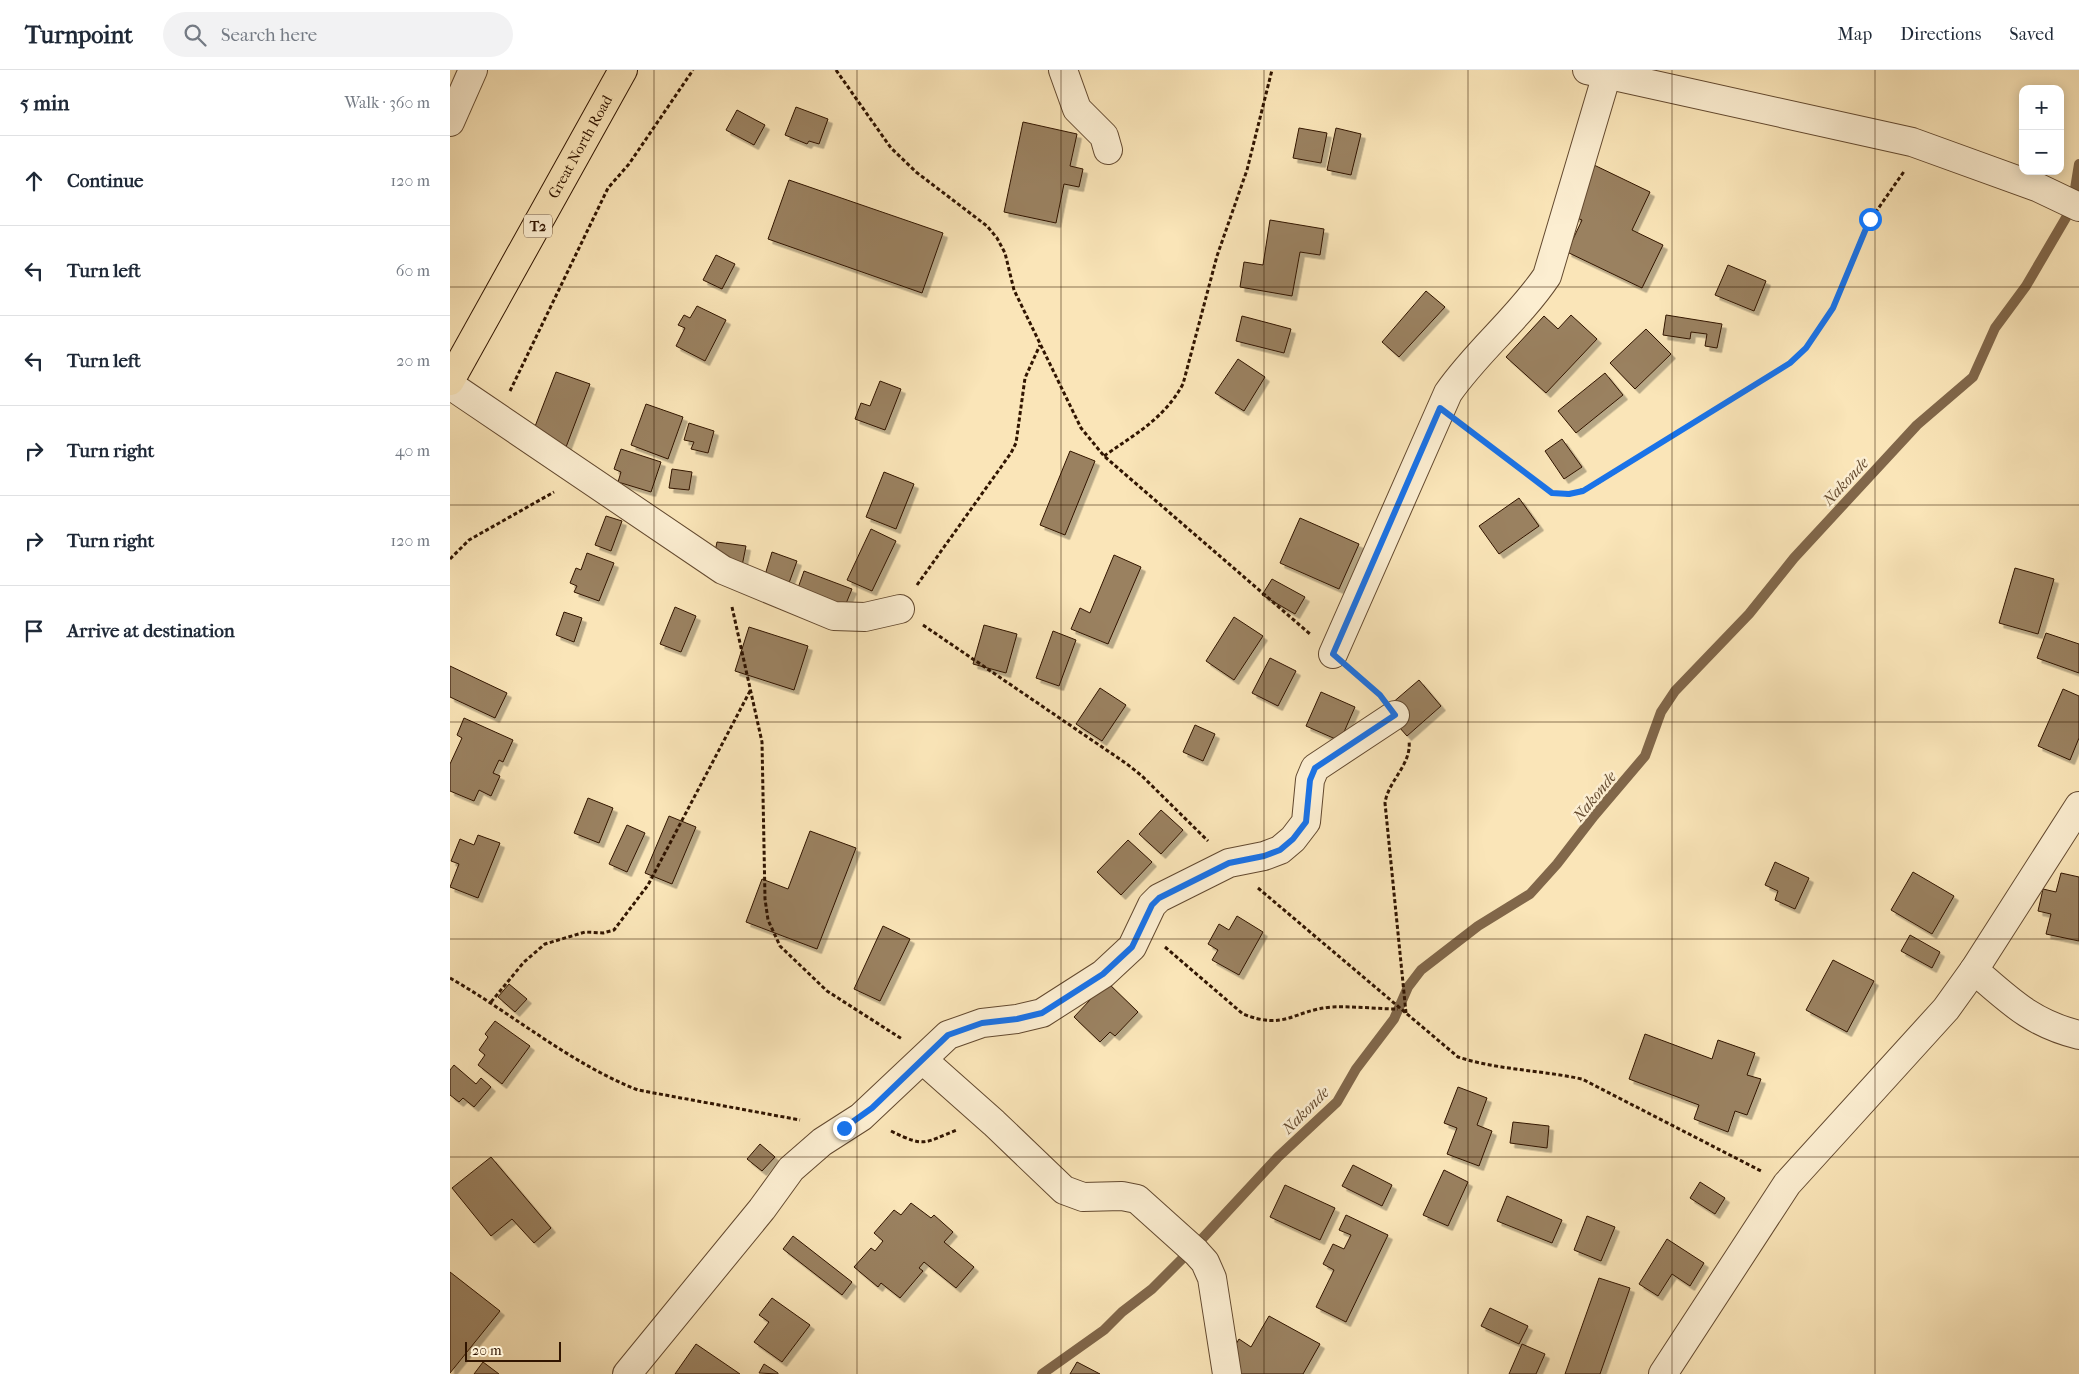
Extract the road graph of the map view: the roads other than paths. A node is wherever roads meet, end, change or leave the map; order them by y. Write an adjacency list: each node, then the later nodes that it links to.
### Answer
1 (473, 70): 5 (street)
2 (623, 70): 8 (highway, Great North Road / T2)
3 (1063, 70): 6 (street)
4 (1597, 72): 7 (street); 11 (street)
5 (450, 122)
6 (1108, 150)
7 (2079, 207)
8 (450, 381)
9 (450, 385): 10 (street)
10 (900, 609)
11 (1333, 654)
12 (1395, 715): 16 (street)
13 (2079, 806): 14 (street)
14 (1974, 970): 15 (street); 19 (street)
15 (2079, 1035)
16 (925, 1057): 17 (street); 18 (street)
17 (627, 1374)
18 (1227, 1374)
19 (1662, 1374)

